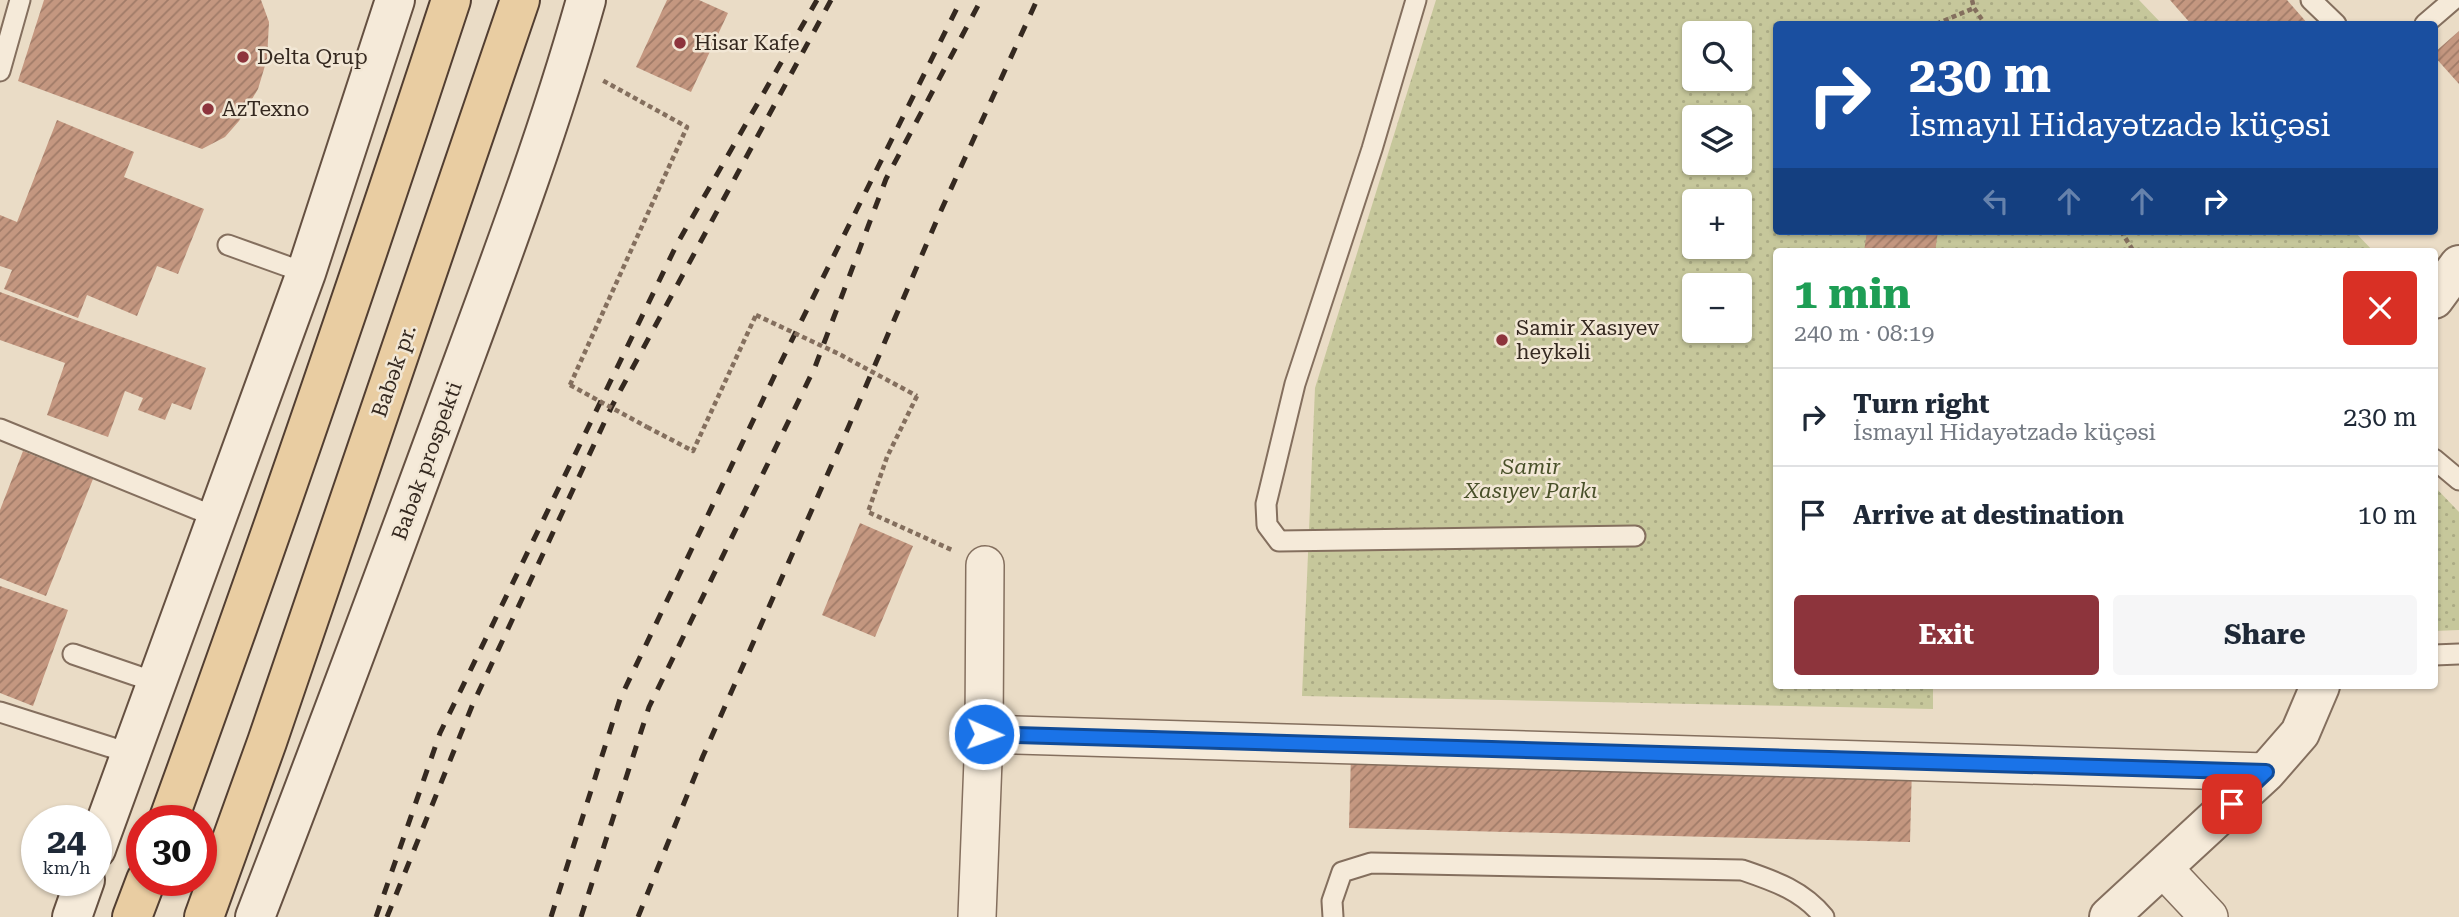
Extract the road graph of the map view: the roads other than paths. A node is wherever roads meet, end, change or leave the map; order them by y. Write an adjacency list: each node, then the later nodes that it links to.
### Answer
1 (20, 0): 11 (lane)
2 (395, 0): 14 (main road)
3 (452, 0): 32 (main road)
4 (520, 0): 38 (main road, Babək pr.)
5 (586, 0): 39 (main road, Babək prospekti)
6 (1416, 0): 20 (lane)
7 (2311, 0): 9 (lane)
8 (2453, 0): 10 (lane)
9 (2333, 21)
10 (2428, 21)
11 (0, 71)
12 (228, 245): 14 (lane)
13 (2459, 265): 15 (main road)
14 (306, 272): 19 (main road)
15 (2438, 294)
16 (0, 429): 19 (lane)
17 (2438, 462): 18 (lane)
18 (2459, 480)
19 (216, 517): 25 (main road)
20 (1636, 536)
21 (985, 565): 28 (street)
22 (73, 654): 25 (lane)
23 (2459, 654): 24 (lane)
24 (2438, 655)
25 (155, 682): 29 (main road)
26 (2319, 689): 30 (main road)
27 (0, 712): 29 (lane)
28 (984, 734): 30 (street); 40 (street)
29 (130, 753): 31 (main road)
30 (2266, 772): 33 (main road)
31 (112, 805)
32 (174, 805)
33 (2163, 868): 43 (main road); 44 (street)
34 (79, 896): 36 (main road)
35 (140, 896): 37 (main road)
36 (72, 917)
37 (132, 917)
38 (205, 917)
39 (255, 917)
40 (977, 917)
41 (1333, 917): 42 (lane)
42 (1824, 917)
43 (2109, 917)
44 (2209, 917)

